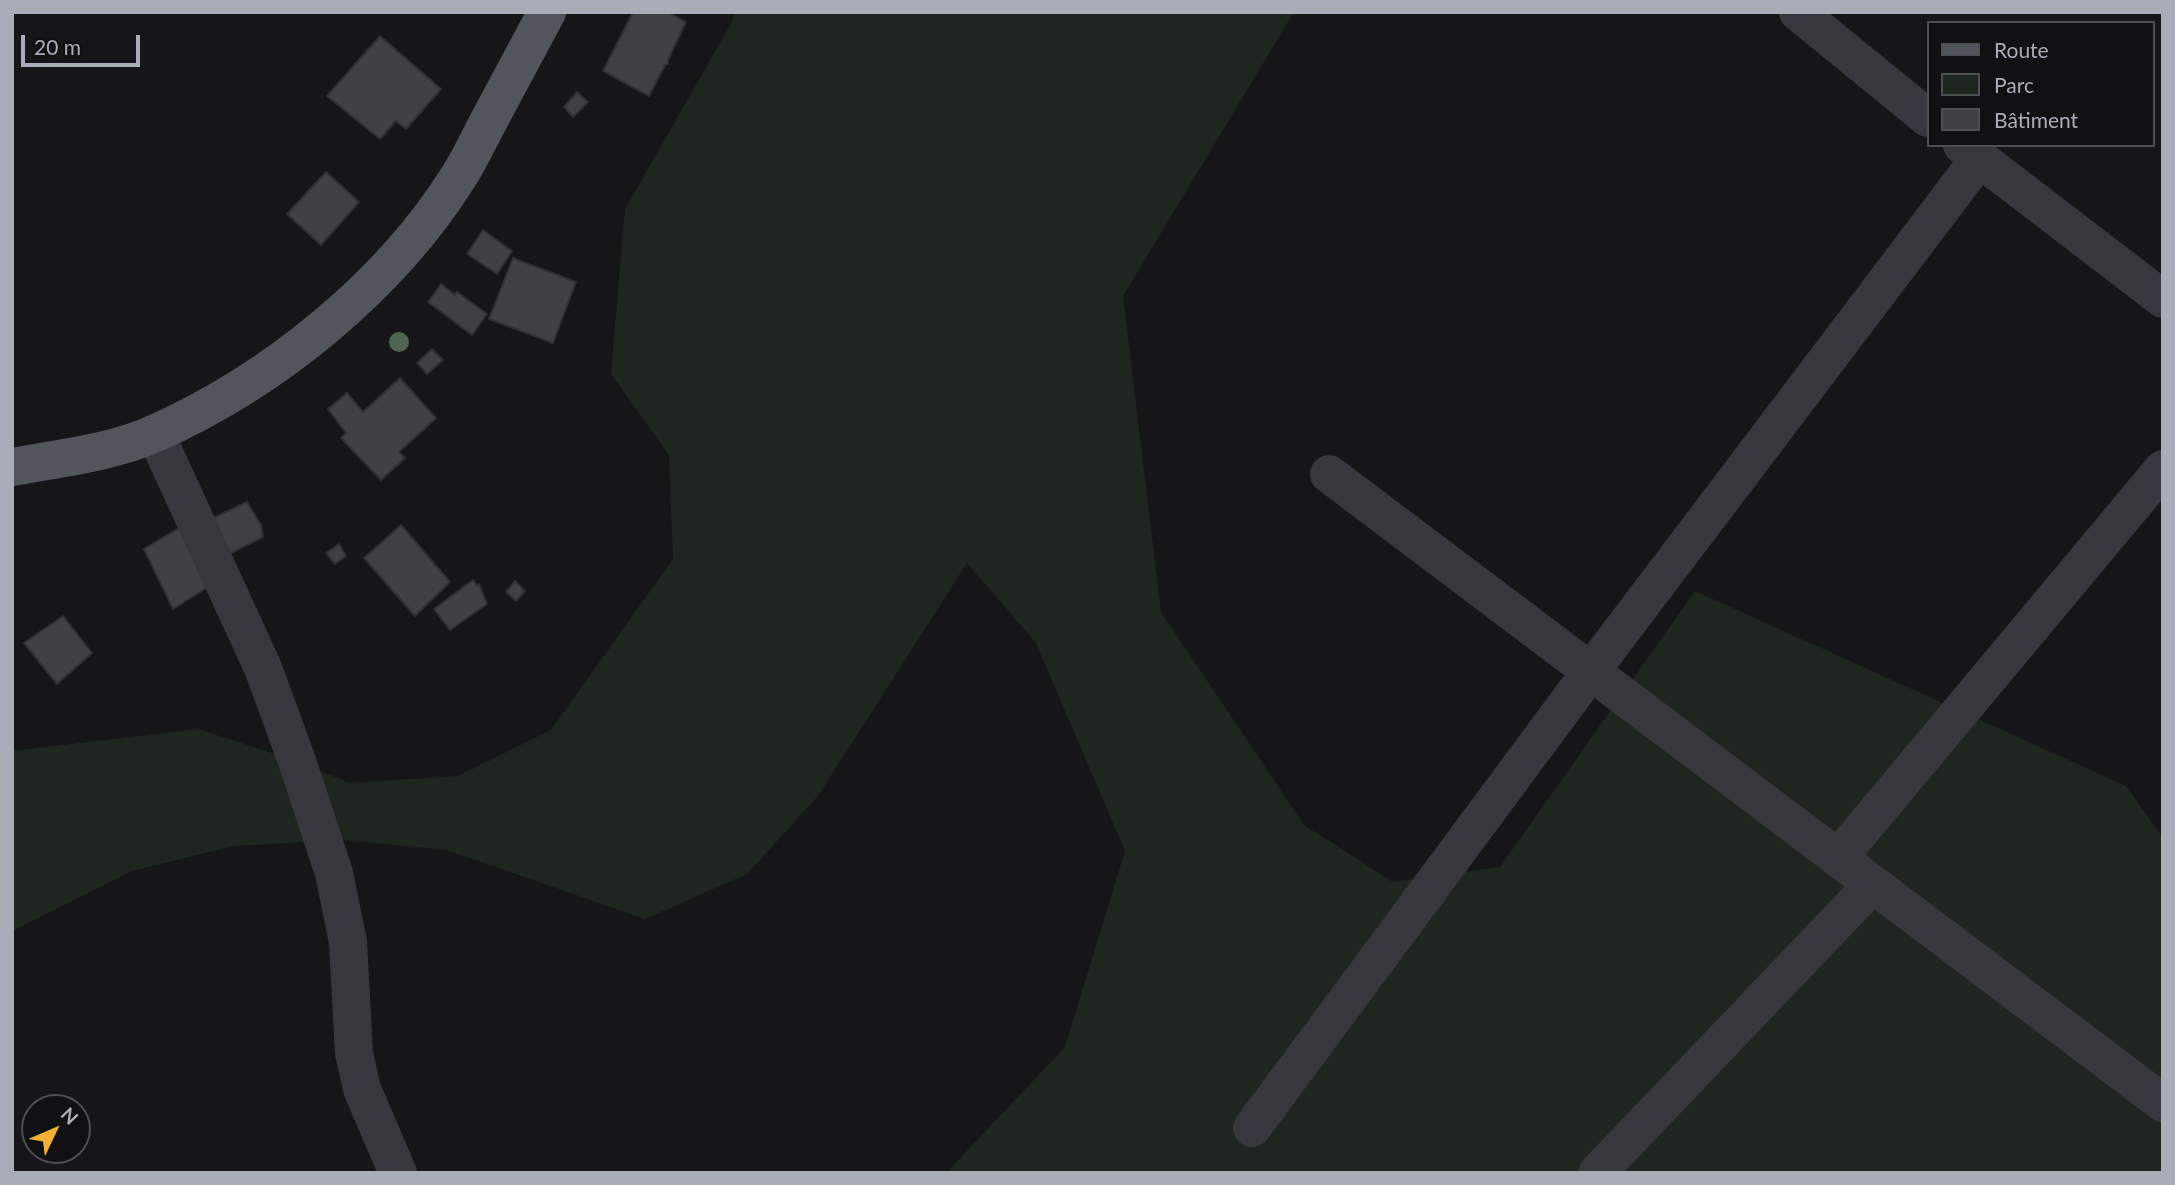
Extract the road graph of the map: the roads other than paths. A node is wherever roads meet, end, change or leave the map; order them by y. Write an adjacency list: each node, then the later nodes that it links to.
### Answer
1 (547, 12): 6 (main road)
2 (1798, 12): 3 (street)
3 (1926, 116)
4 (1971, 152): 5 (street); 10 (street)
5 (2163, 299)
6 (155, 433): 7 (main road); 15 (street)
7 (12, 467)
8 (2163, 469): 11 (street)
9 (1329, 474): 10 (street)
10 (1591, 671): 11 (street); 14 (street)
11 (1838, 858): 12 (street)
12 (1872, 884): 13 (street); 16 (street)
13 (2163, 1103)
14 (1252, 1128)
15 (398, 1173)
16 (1597, 1173)

